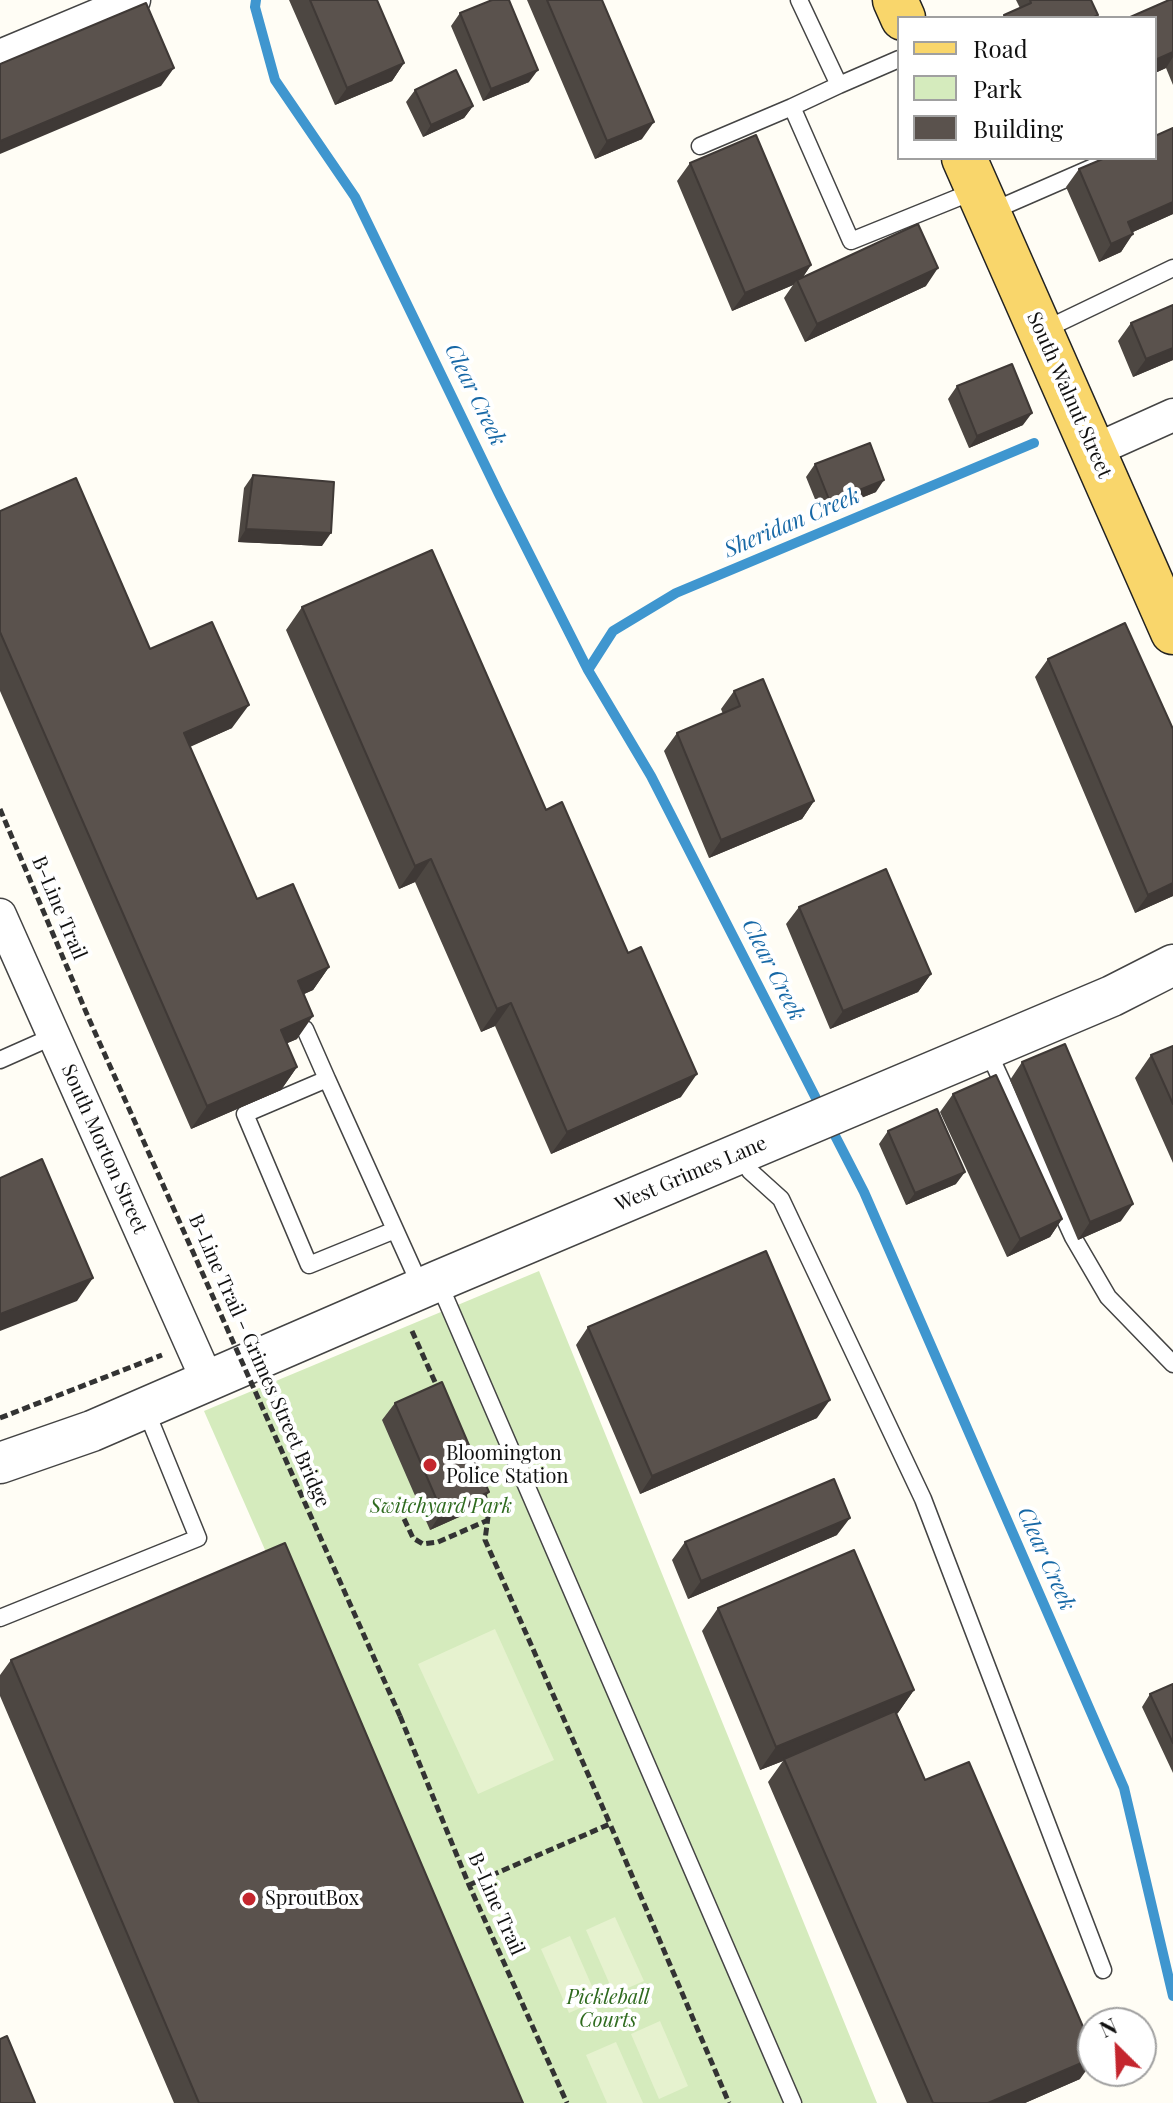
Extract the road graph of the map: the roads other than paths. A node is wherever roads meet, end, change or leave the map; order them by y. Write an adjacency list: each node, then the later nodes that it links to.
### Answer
1 (134, 0): 3 (street)
2 (799, 0): 5 (lane)
3 (1, 54)
4 (897, 60): 5 (lane)
5 (839, 85): 6 (lane)
6 (792, 107): 7 (lane); 9 (lane)
7 (700, 146)
8 (1105, 160): 9 (lane)
9 (977, 187): 11 (main road, South Walnut Street)
10 (1173, 268): 11 (lane)
11 (1041, 331): 13 (main road, South Walnut Street)
12 (1173, 415): 13 (street)
13 (1093, 451): 14 (main road, South Walnut Street)
14 (1173, 632)
15 (0, 915): 18 (street, South Morton Street)
16 (1173, 965): 19 (street, West Grimes Lane)
17 (305, 1029): 21 (lane)
18 (54, 1036): 20 (lane); 26 (street, South Morton Street)
19 (987, 1048): 22 (street, West Grimes Lane); 25 (lane)
20 (0, 1060)
21 (327, 1079): 23 (lane); 23 (lane)
22 (740, 1154): 24 (street, West Grimes Lane); 30 (lane)
23 (395, 1230): 24 (lane)
24 (422, 1297): 26 (street, West Grimes Lane); 31 (lane)
25 (1173, 1364)
26 (208, 1382): 27 (street, West Grimes Lane)
27 (145, 1408): 28 (street, West Grimes Lane); 29 (lane)
28 (0, 1463)
29 (0, 1618)
30 (1103, 1970)
31 (793, 2103)

